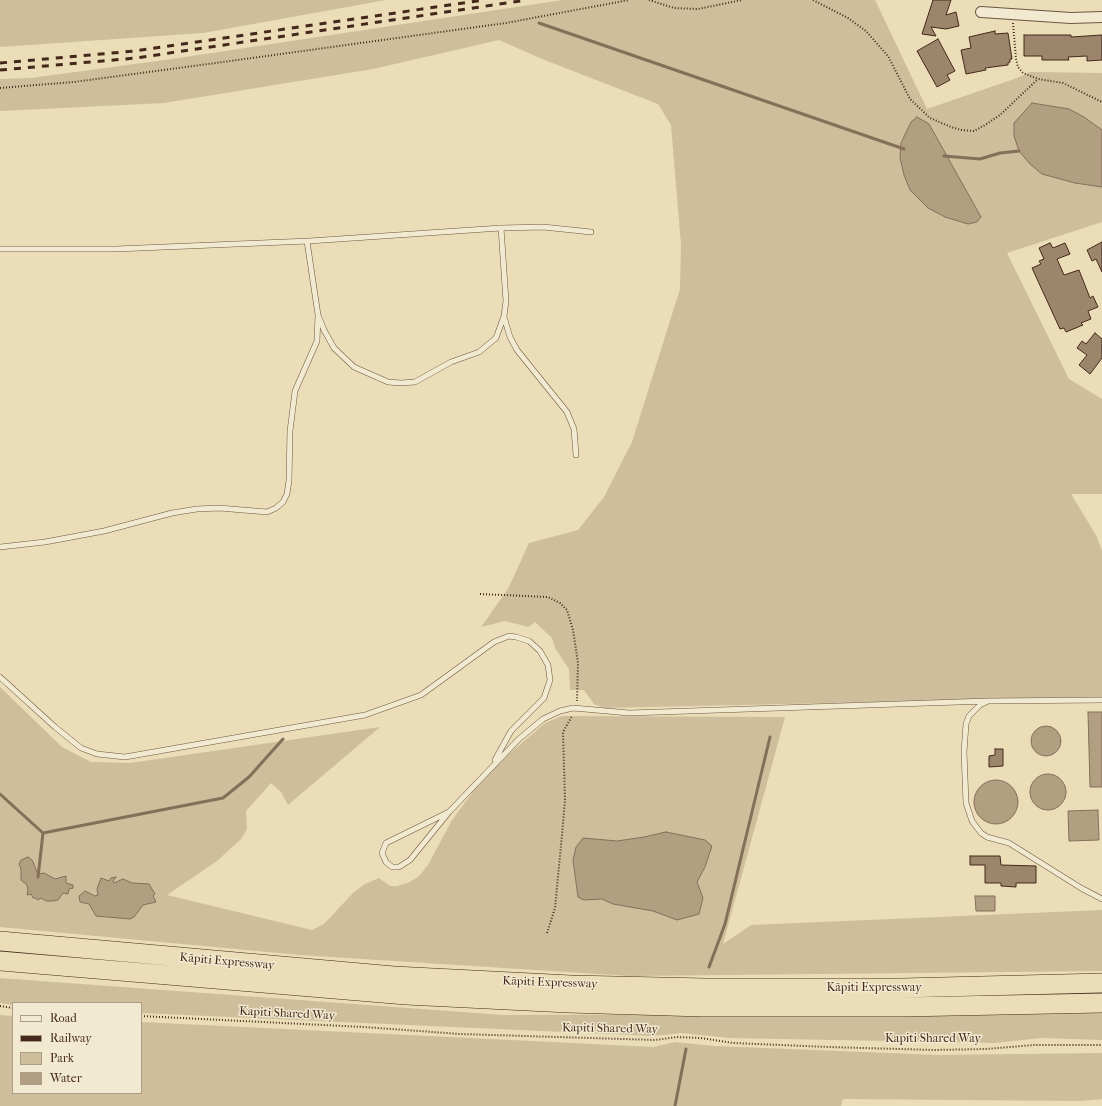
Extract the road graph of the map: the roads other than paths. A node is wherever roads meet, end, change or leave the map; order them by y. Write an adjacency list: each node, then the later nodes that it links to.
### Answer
1 (981, 12): 2 (street)
2 (1102, 18)
3 (502, 228): 4 (lane); 5 (lane); 8 (lane)
4 (591, 232)
5 (307, 241): 6 (lane); 7 (lane)
6 (0, 249)
7 (318, 314): 8 (lane); 10 (lane)
8 (504, 316): 9 (lane)
9 (576, 455)
10 (0, 547)
11 (0, 677): 14 (lane)
12 (1102, 700): 13 (lane)
13 (988, 701): 14 (lane); 16 (lane)
14 (492, 766): 15 (lane)
15 (448, 812): 15 (lane)
16 (1102, 899)
17 (0, 941): 19 (highway, Kāpiti Expressway)
18 (0, 961): 20 (highway, Kāpiti Expressway)
19 (1102, 983)
20 (1102, 1003)

